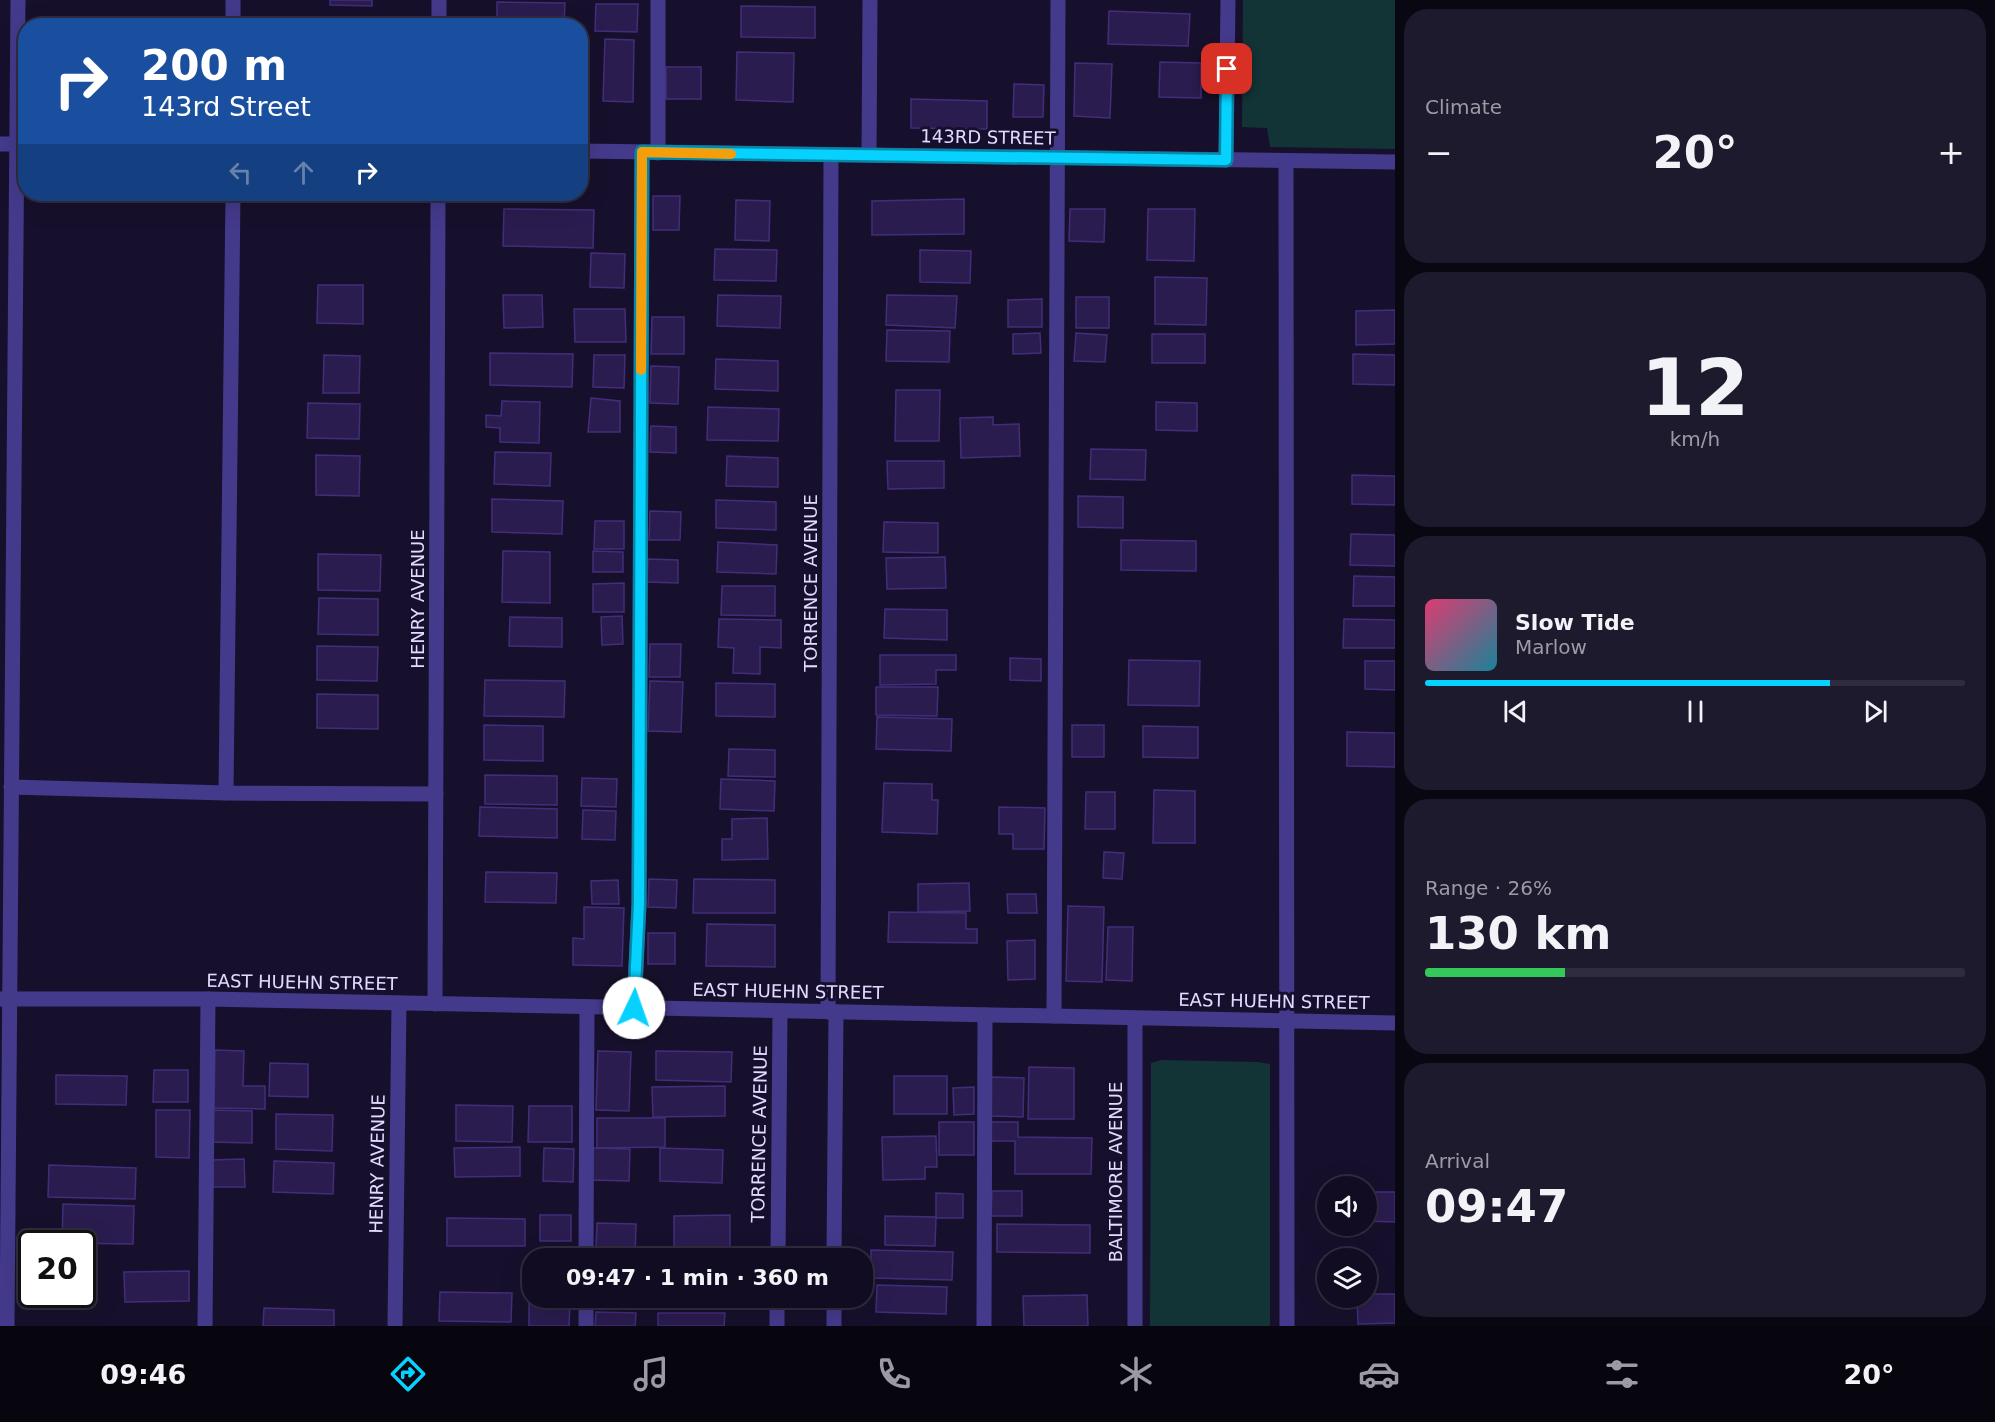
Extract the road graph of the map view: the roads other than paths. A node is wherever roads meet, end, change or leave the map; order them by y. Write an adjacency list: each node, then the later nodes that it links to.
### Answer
1 (18, 0): 8 (street)
2 (233, 0): 9 (street)
3 (439, 0): 10 (street)
4 (658, 0): 14 (street)
5 (870, 0): 16 (street)
6 (1058, 0): 17 (street)
7 (1228, 0): 18 (street)
8 (18, 18)
9 (233, 18)
10 (439, 18)
11 (0, 144): 12 (street)
12 (18, 144)
13 (588, 152): 14 (street, 143RD STREET)
14 (650, 152): 15 (street, 143RD STREET); 33 (street)
15 (831, 155): 16 (street, 143RD STREET); 35 (street, TORRENCE AVENUE)
16 (869, 155): 17 (street, 143RD STREET)
17 (1057, 158): 18 (street, 143RD STREET); 37 (street)
18 (1226, 160): 19 (street, 143RD STREET)
19 (1286, 161): 20 (street, 143RD STREET); 39 (street)
20 (1395, 162)
21 (21, 201): 24 (street)
22 (233, 201): 25 (street)
23 (438, 201): 26 (street, HENRY AVENUE)
24 (10, 787): 25 (street); 27 (street)
25 (225, 793): 26 (street)
26 (436, 794): 31 (street, HENRY AVENUE)
27 (5, 813): 28 (street)
28 (5, 999): 29 (street, EAST HUEHN STREET); 47 (street)
29 (208, 999): 30 (street, EAST HUEHN STREET); 48 (street)
30 (399, 1003): 31 (street, EAST HUEHN STREET); 49 (street, HENRY AVENUE)
31 (435, 1004): 32 (street, EAST HUEHN STREET)
32 (587, 1007): 33 (street, EAST HUEHN STREET); 41 (street)
33 (634, 1008): 34 (street, EAST HUEHN STREET)
34 (780, 1011): 35 (street, EAST HUEHN STREET); 42 (street, TORRENCE AVENUE)
35 (832, 1012): 36 (street, EAST HUEHN STREET); 43 (street, TORRENCE AVENUE)
36 (985, 1015): 37 (street, EAST HUEHN STREET); 53 (street)
37 (1054, 1016): 38 (street, EAST HUEHN STREET)
38 (1135, 1018): 39 (street, EAST HUEHN STREET); 54 (street, BALTIMORE AVENUE)
39 (1287, 1021): 40 (street, EAST HUEHN STREET); 55 (street)
40 (1395, 1023)
41 (586, 1248)
42 (778, 1248)
43 (834, 1248)
44 (586, 1308): 50 (street)
45 (777, 1308): 51 (street)
46 (834, 1308): 52 (street)
47 (7, 1326)
48 (205, 1326)
49 (395, 1326)
50 (586, 1326)
51 (777, 1326)
52 (834, 1326)
53 (984, 1326)
54 (1135, 1326)
55 (1287, 1326)

